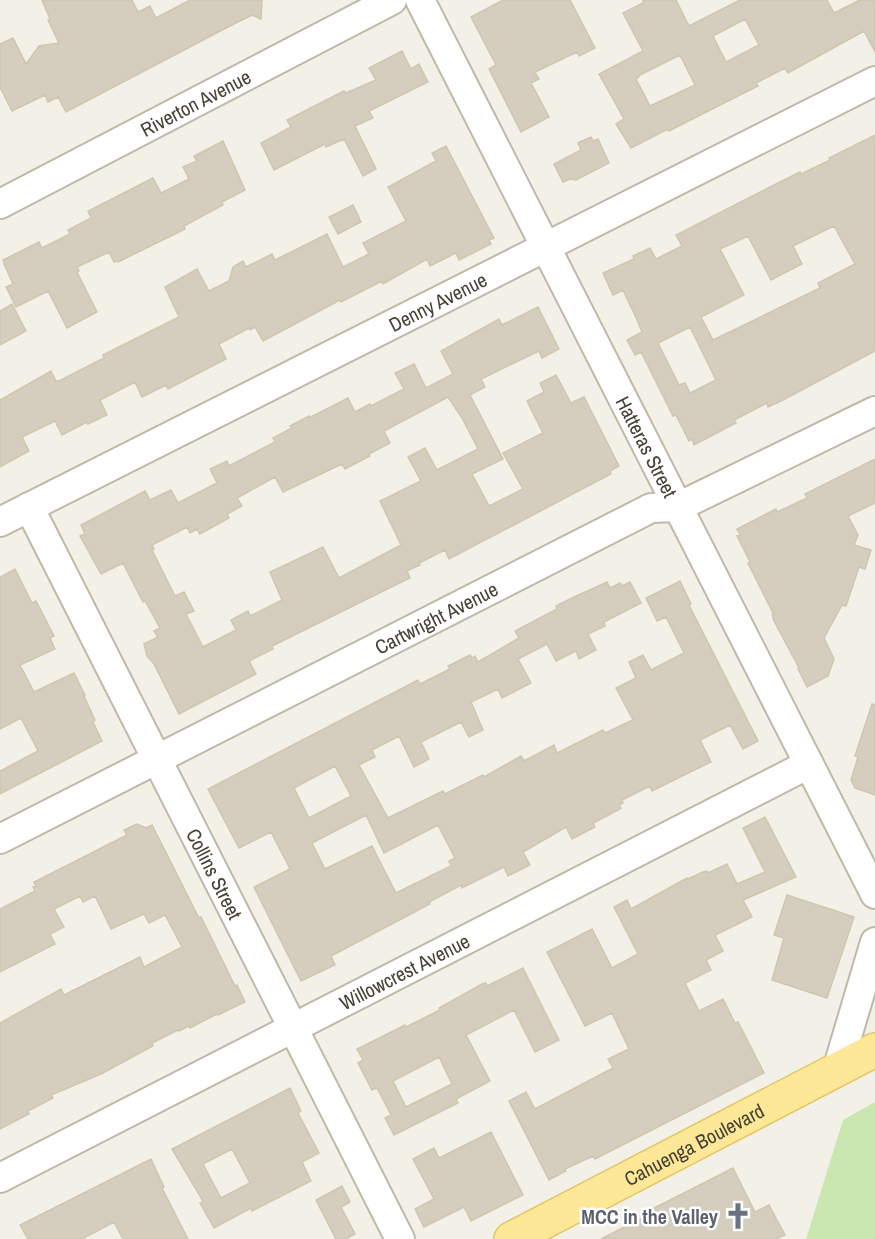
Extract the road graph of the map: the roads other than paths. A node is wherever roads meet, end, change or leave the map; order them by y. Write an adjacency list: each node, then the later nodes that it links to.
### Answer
1 (392, 0): 4 (street, Riverton Avenue)
2 (420, 0): 5 (street, Hatteras Street)
3 (875, 81): 5 (street, Denny Avenue)
4 (0, 204)
5 (546, 247): 7 (street, Denny Avenue); 8 (street, Hatteras Street)
6 (875, 411): 8 (street, Cartwright Avenue)
7 (29, 507): 9 (street, Denny Avenue); 10 (street, Collins Street)
8 (678, 507): 10 (street, Cartwright Avenue); 11 (street, Hatteras Street)
9 (0, 522)
10 (157, 758): 12 (street, Cartwright Avenue); 15 (street, Collins Street)
11 (809, 764): 13 (street, Hatteras Street); 15 (street, Willowcrest Avenue)
12 (0, 839)
13 (875, 894)
14 (875, 942): 17 (street)
15 (292, 1028): 18 (street, Willowcrest Avenue); 19 (street, Collins Street)
16 (875, 1050): 17 (main road, Cahuenga Boulevard)
17 (837, 1070): 20 (main road, Cahuenga Boulevard)
18 (0, 1178)
19 (400, 1239)
20 (511, 1239)

